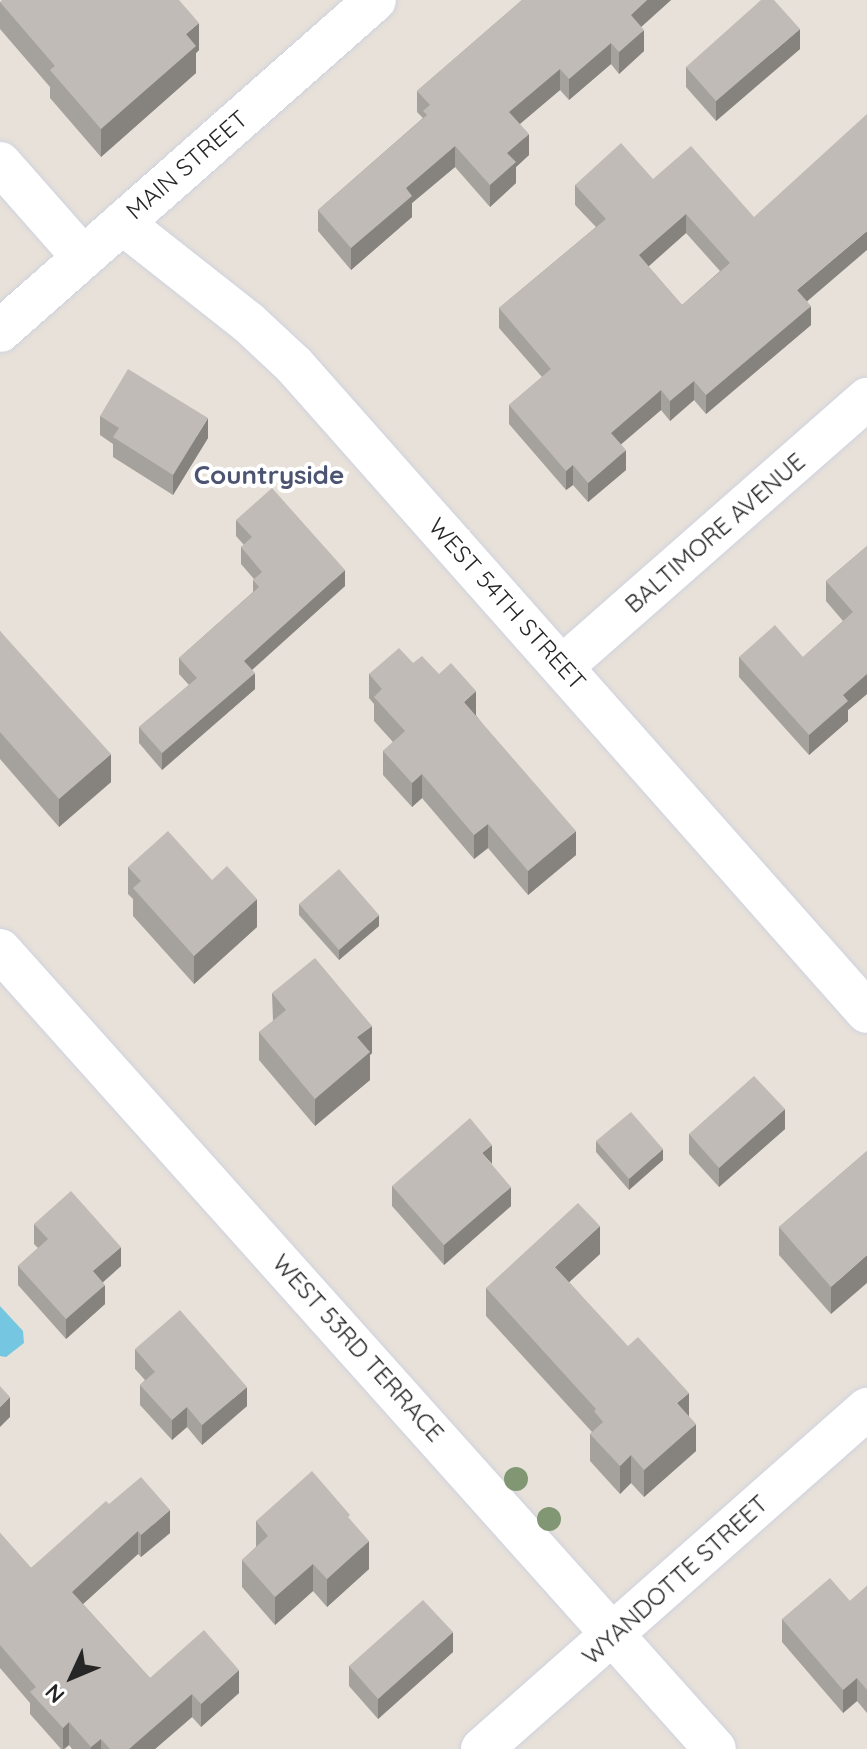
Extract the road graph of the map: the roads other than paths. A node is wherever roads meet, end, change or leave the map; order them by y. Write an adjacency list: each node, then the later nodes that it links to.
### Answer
1 (375, 0): 3 (street, MAIN STREET)
2 (0, 163): 4 (street)
3 (122, 223): 4 (street, MAIN STREET); 7 (street, WEST 54TH STREET)
4 (83, 257): 5 (street, MAIN STREET)
5 (0, 331)
6 (867, 399): 7 (street, BALTIMORE AVENUE)
7 (563, 666): 9 (street, WEST 54TH STREET)
8 (0, 950): 11 (street, WEST 53RD TERRACE)
9 (867, 1012)
10 (867, 1409): 11 (street, WYANDOTTE STREET)
11 (615, 1633): 12 (street, WYANDOTTE STREET); 13 (street, WEST 53RD TERRACE)
12 (482, 1749)
13 (715, 1749)

